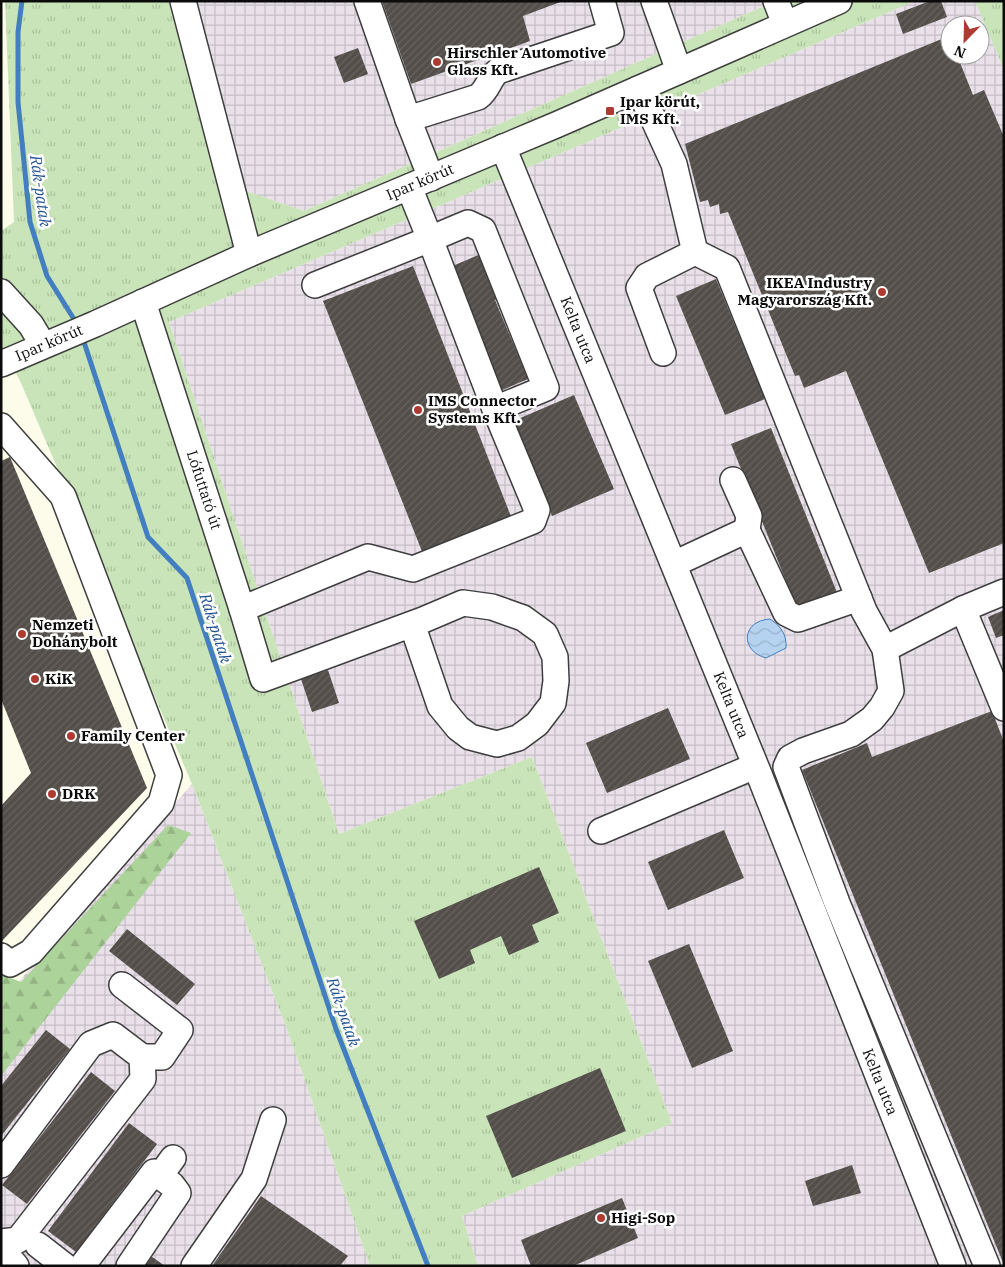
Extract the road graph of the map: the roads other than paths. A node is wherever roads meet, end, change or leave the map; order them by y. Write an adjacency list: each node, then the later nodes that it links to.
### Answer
1 (183, 1): 14 (street)
2 (367, 1): 9 (street)
3 (602, 1): 9 (street)
4 (654, 1): 7 (street)
5 (839, 1): 6 (street, Ipar körút)
6 (780, 12): 7 (street, Ipar körút)
7 (680, 70): 8 (street, Ipar körút)
8 (638, 90): 10 (street, Ipar körút); 13 (street)
9 (408, 119): 11 (street)
10 (503, 147): 11 (street, Ipar körút); 25 (street, Kelta utca)
11 (420, 182): 12 (street); 14 (street, Ipar körút)
12 (430, 239): 15 (street); 21 (street); 21 (street)
13 (695, 252): 19 (street); 27 (street)
14 (249, 254): 17 (street, Ipar körút)
15 (315, 285)
16 (1, 292): 18 (street)
17 (142, 302): 18 (street, Ipar körút); 28 (street, Lófuttató út)
18 (53, 341): 20 (street, Ipar körút)
19 (663, 353)
20 (1, 364)
21 (495, 409): 28 (street)
22 (1, 426): 35 (street)
23 (733, 480): 24 (street)
24 (746, 530): 25 (street); 27 (street)
25 (674, 564): 33 (street, Kelta utca)
26 (1004, 592): 29 (street)
27 (859, 598): 31 (street)
28 (242, 609): 30 (street, Lófuttató út)
29 (963, 609): 31 (street); 32 (street)
30 (412, 624): 30 (street)
31 (885, 649): 48 (street)
32 (1004, 708)
33 (755, 766): 34 (street); 47 (street, Kelta utca)
34 (601, 831)
35 (1, 956)
36 (122, 985): 37 (street)
37 (142, 1057): 39 (street); 40 (street)
38 (273, 1120): 46 (street)
39 (1, 1165)
40 (4, 1242): 42 (street)
41 (38, 1245): 43 (street)
42 (16, 1266)
43 (65, 1266)
44 (82, 1266): 45 (street)
45 (129, 1266)
46 (194, 1266)
47 (953, 1266)
48 (987, 1266)

